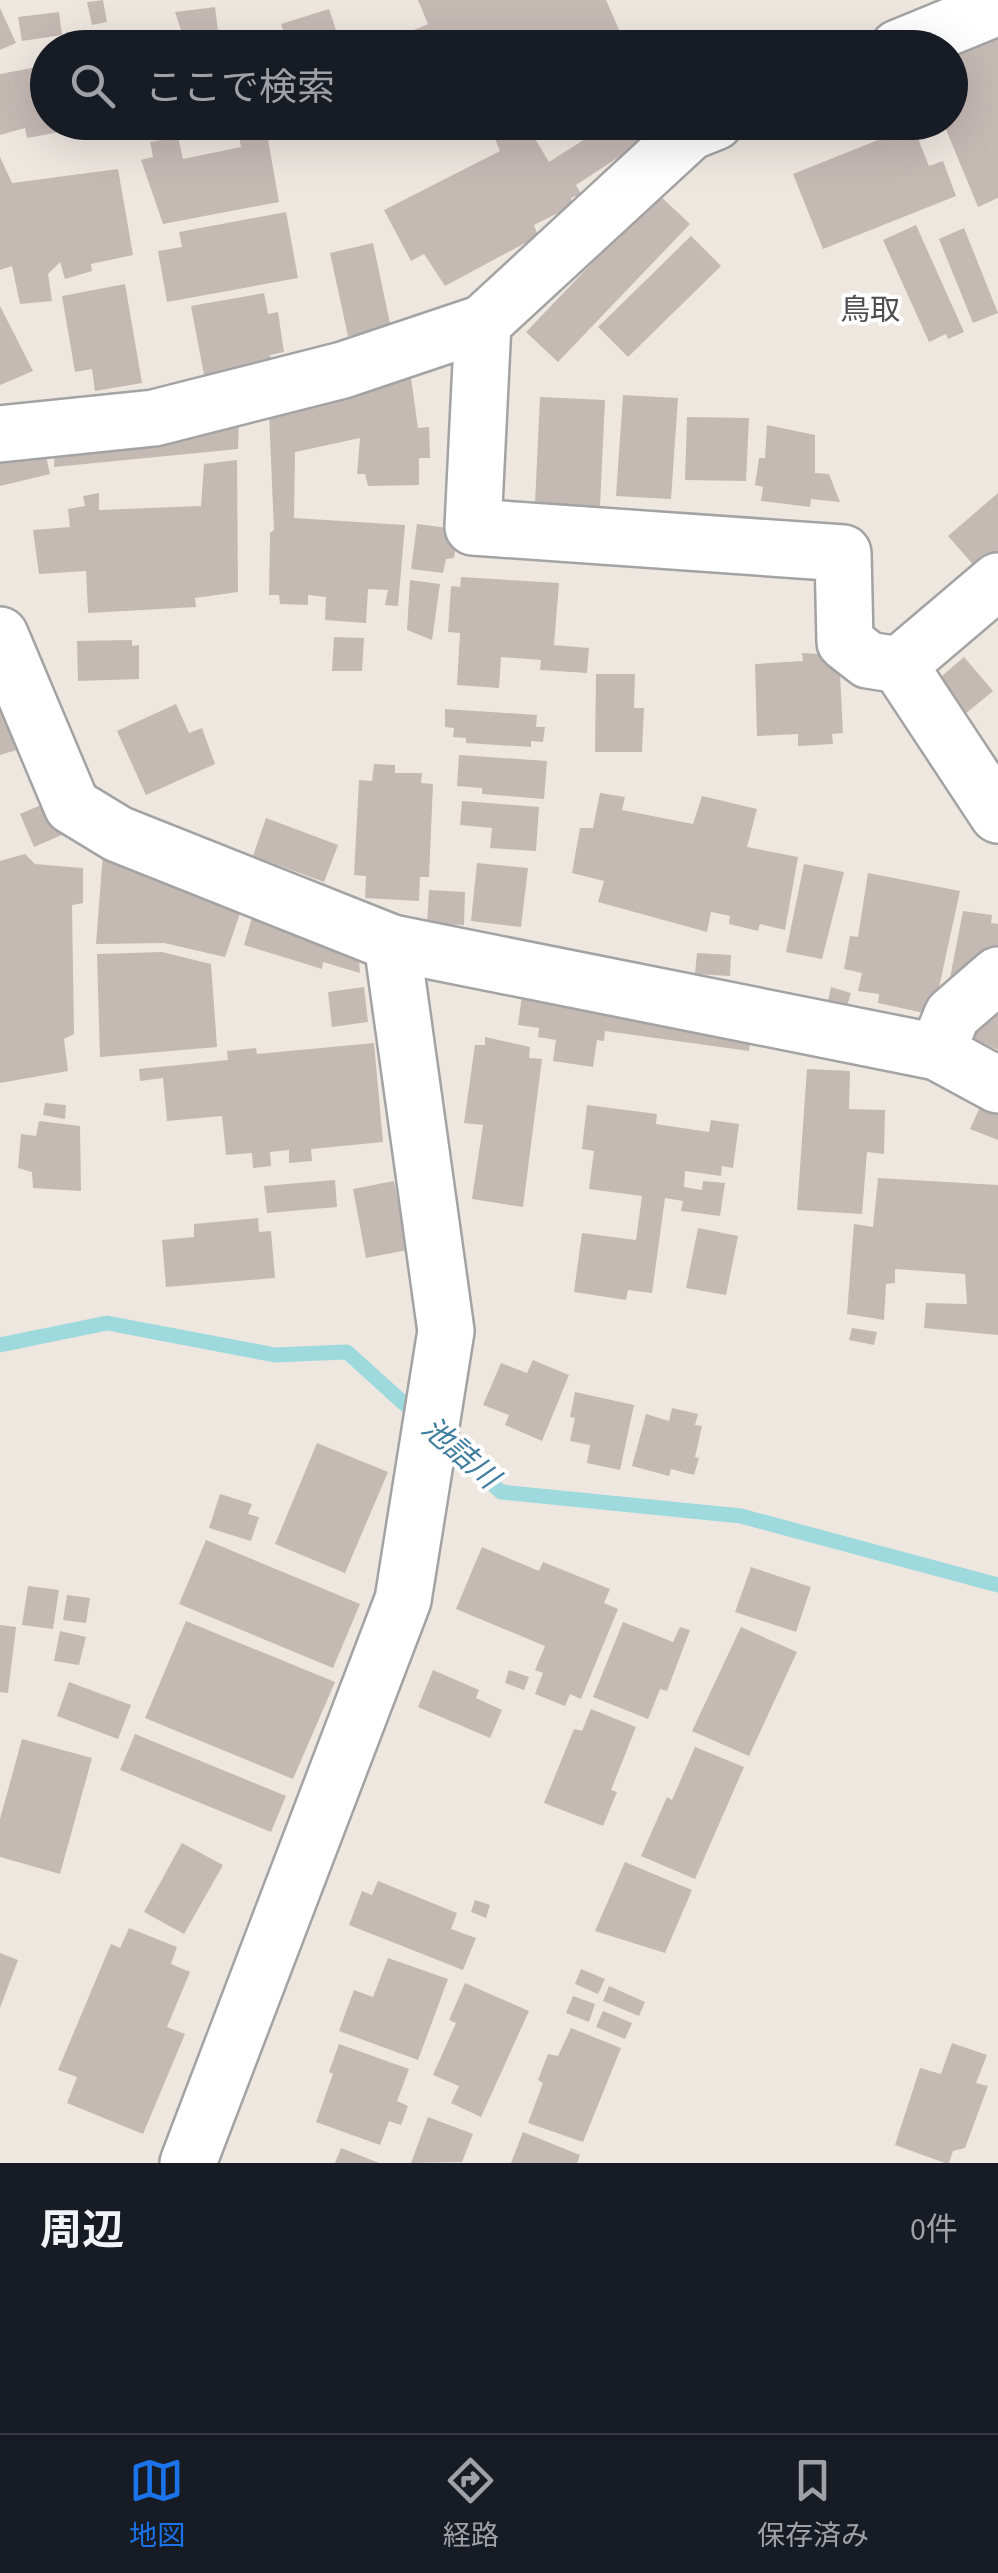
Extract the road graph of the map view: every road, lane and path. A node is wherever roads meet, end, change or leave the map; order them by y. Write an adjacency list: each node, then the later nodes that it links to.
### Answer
1 (998, 7): 2 (street)
2 (942, 30)
3 (681, 140): 4 (street)
4 (483, 323): 5 (street); 8 (street)
5 (0, 434)
6 (998, 581): 8 (street)
7 (0, 635): 10 (street)
8 (900, 664): 9 (street)
9 (998, 815)
10 (392, 944): 12 (street); 14 (street)
11 (998, 975): 12 (street)
12 (938, 1052): 13 (street)
13 (998, 1085)
14 (188, 2163)

